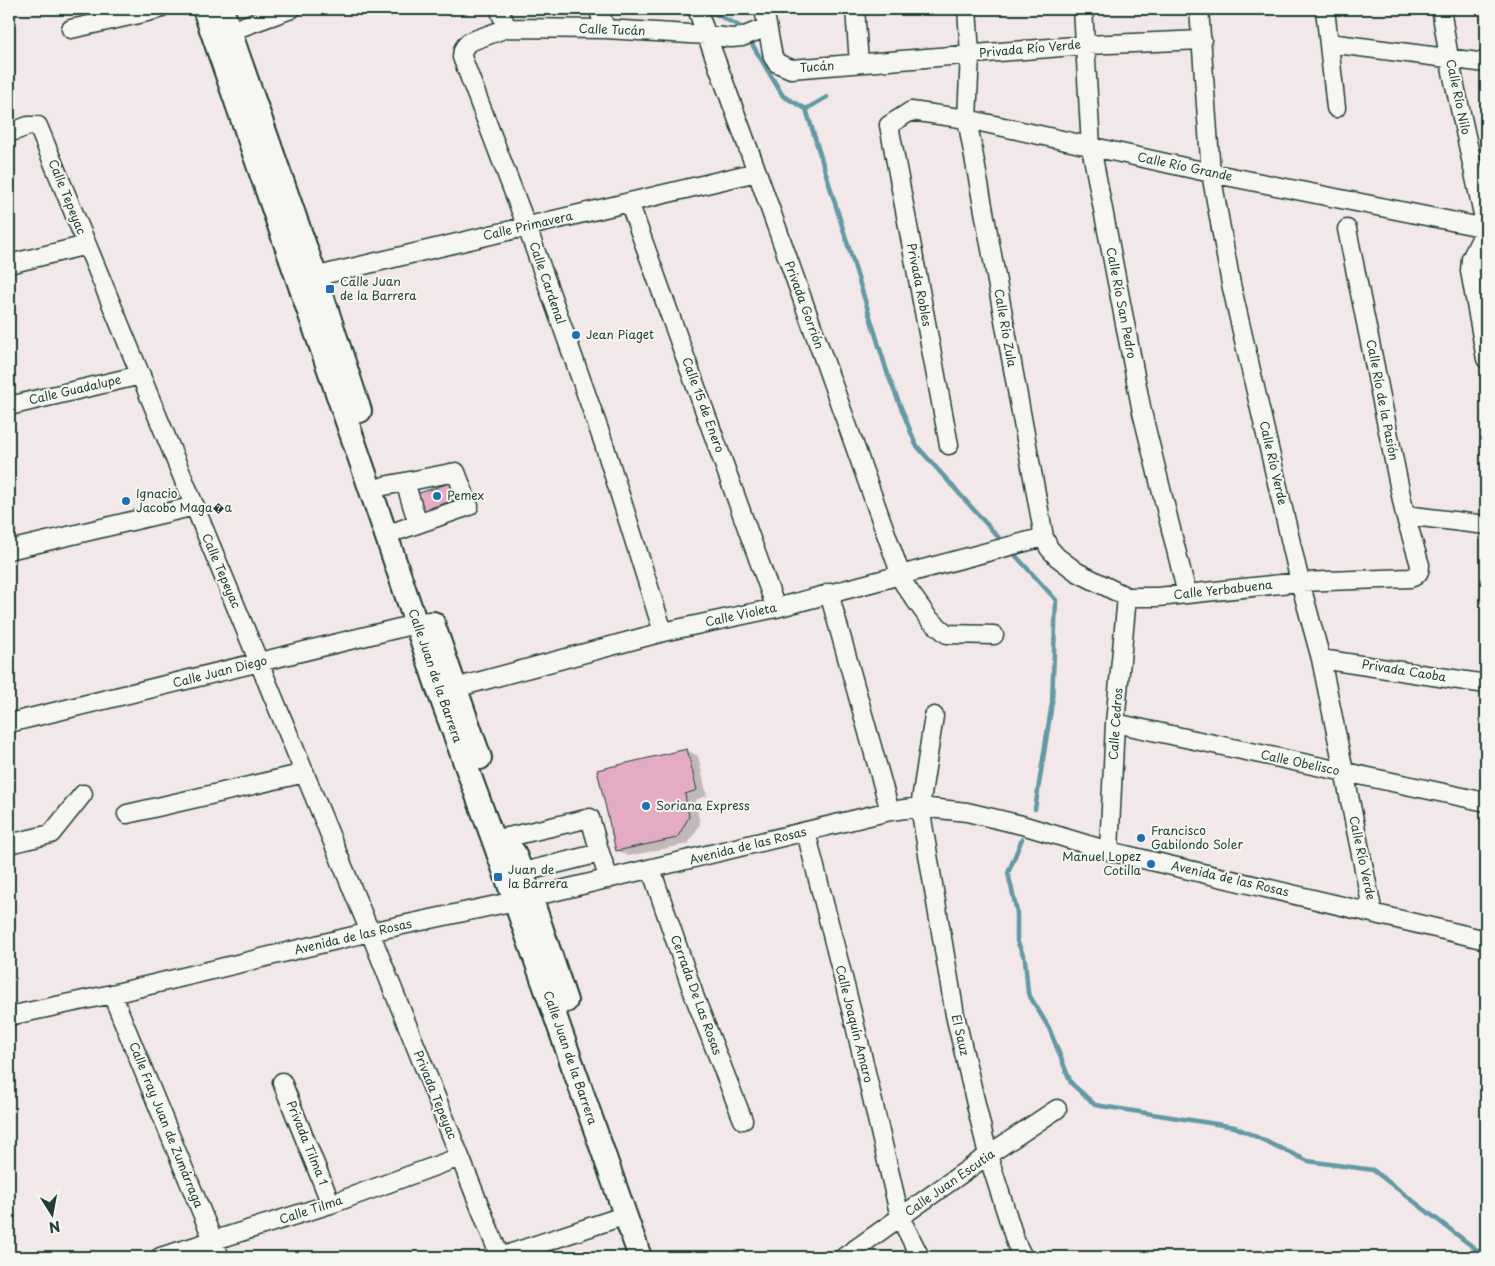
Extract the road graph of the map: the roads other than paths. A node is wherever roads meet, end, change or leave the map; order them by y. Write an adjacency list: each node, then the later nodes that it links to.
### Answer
1 (159, 9): 17 (street)
2 (204, 9): 19 (main road, Calle Juan de la Barrera)
3 (222, 9): 19 (main road, Calle Juan de la Barrera)
4 (290, 9): 19 (street)
5 (499, 9): 16 (street)
6 (598, 9): 18 (street)
7 (696, 9): 20 (street, Privada Gorrión)
8 (764, 9): 15 (street)
9 (855, 9): 27 (street)
10 (967, 9): 25 (street, Calle Río Zula)
11 (1083, 9): 23 (street, Calle Río San Pedro)
12 (1199, 9): 21 (street, Calle Río Verde)
13 (1325, 9): 22 (street)
14 (1441, 9): 26 (street, Calle Río Nilo)
15 (767, 27): 20 (street, Calle Tucán); 27 (street, Tucán)
16 (507, 28): 18 (street, Calle Tucán); 24 (street, Calle Tucán)
17 (71, 29)
18 (606, 29): 20 (street, Calle Tucán)
19 (222, 34): 42 (main road, Calle Juan de la Barrera)
20 (706, 35): 34 (street, Privada Gorrión)
21 (1202, 40): 23 (street, Privada Río Verde); 35 (street, Calle Río Verde)
22 (1329, 43): 26 (street); 29 (street)
23 (1086, 45): 25 (street, Privada Río Verde); 33 (street, Calle Río San Pedro)
24 (462, 52): 37 (street, Calle Cardenal)
25 (970, 54): 27 (street, Privada Río Verde); 30 (street, Calle Río Zula)
26 (1449, 58): 28 (street); 38 (street, Calle Río Nilo)
27 (859, 63)
28 (1486, 63)
29 (1336, 108)
30 (967, 119): 31 (street, Calle Río Grande); 33 (street, Calle Río Grande); 52 (street, Calle Río Zula)
31 (889, 125): 46 (street, Privada Robles)
32 (9, 133): 40 (street, Calle Tepeyac)
33 (1091, 147): 35 (street, Calle Río Grande); 58 (street, Calle Río San Pedro)
34 (757, 172): 36 (street, Calle Primavera); 55 (street, Privada Gorrión)
35 (1211, 172): 38 (street, Calle Río Grande); 56 (street, Calle Río Verde)
36 (629, 202): 37 (street, Calle Primavera); 60 (street, Calle 15 de Enero)
37 (528, 226): 42 (street, Calle Primavera); 62 (street, Calle Cardenal)
38 (1486, 228): 43 (street)
39 (1347, 229): 49 (street, Calle Río de la Pasión)
40 (87, 245): 41 (street); 44 (street, Calle Tepeyac)
41 (9, 264)
42 (307, 278): 47 (main road, Calle Juan de la Barrera); 50 (main road, Calle Juan de la Barrera)
43 (1486, 359)
44 (141, 375): 45 (street, Calle Guadalupe); 48 (street, Calle Tepeyac)
45 (9, 406)
46 (949, 445)
47 (394, 484): 50 (main road, Calle Juan de la Barrera); 50 (street)
48 (194, 506): 53 (street); 65 (street, Calle Tepeyac)
49 (1405, 515): 51 (street); 54 (street, Calle Río de la Pasión)
50 (398, 521): 61 (main road, Calle Juan de la Barrera)
51 (1486, 524)
52 (1044, 537): 55 (street, Calle Violeta); 59 (street, Calle Yerbabuena)
53 (9, 550)
54 (1420, 570): 56 (street, Calle Yerbabuena)
55 (901, 575): 57 (street, Calle Violeta); 63 (street, Privada Gorrión)
56 (1300, 582): 58 (street, Calle Yerbabuena); 64 (street, Calle Río Verde)
57 (829, 593): 60 (street, Calle Violeta); 76 (street)
58 (1187, 594): 59 (street, Calle Yerbabuena)
59 (1127, 597): 70 (street, Calle Cedros)
60 (776, 608): 62 (street, Calle Violeta)
61 (424, 622): 65 (street, Calle Juan Diego); 67 (main road, Calle Juan de la Barrera)
62 (663, 632): 67 (street, Calle Violeta)
63 (994, 635)
64 (1321, 659): 66 (street, Privada Caoba); 71 (street, Calle Río Verde)
65 (259, 663): 69 (street, Calle Juan Diego); 72 (street, Calle Tepeyac)
66 (1486, 684)
67 (446, 690): 79 (main road, Calle Juan de la Barrera)
68 (934, 716): 75 (street, El Sauz)
69 (9, 723)
70 (1115, 723): 71 (street, Calle Obelisco); 81 (street, Calle Cedros)
71 (1344, 772): 74 (street, Calle Obelisco); 87 (street, Calle Río Verde)
72 (304, 773): 77 (street); 88 (street, Calle Tepeyac)
73 (83, 794): 80 (street)
74 (1486, 802)
75 (920, 807): 76 (street, Avenida de las Rosas); 81 (street, Avenida de las Rosas); 95 (street, El Sauz)
76 (890, 811): 78 (street, Avenida de las Rosas)
77 (127, 814)
78 (806, 832): 83 (street, Avenida de las Rosas); 99 (street, Calle Joaquín Amaro)
79 (501, 838): 82 (street); 84 (main road, Calle Juan de la Barrera)
80 (9, 844)
81 (1109, 851): 87 (street, Avenida de las Rosas)
82 (600, 853): 84 (street); 85 (street)
83 (651, 870): 85 (street, Avenida de las Rosas); 94 (street, Cerrada De Las Rosas)
84 (514, 875): 86 (main road, Calle Juan de la Barrera)
85 (608, 879): 86 (street, Avenida de las Rosas)
86 (523, 899): 88 (street, Avenida de las Rosas); 98 (main road, Calle Juan de la Barrera); 104 (main road, Calle Juan de la Barrera)
87 (1374, 913): 89 (street, Avenida de las Rosas)
88 (370, 932): 90 (street, Avenida de las Rosas); 96 (street, Privada Tepeyac)
89 (1486, 940)
90 (112, 994): 91 (street, Avenida de las Rosas); 100 (street, Calle Fray Juan de Zumárraga)
91 (9, 1016)
92 (282, 1082): 97 (street, Privada Tilma 1)
93 (1057, 1109): 95 (street, Calle Juan Escutia)
94 (743, 1120)
95 (988, 1156): 99 (street, Calle Juan Escutia); 107 (street, El Sauz)
96 (460, 1157): 97 (street, Calle Tilma); 102 (street, Privada Tepeyac)
97 (331, 1204): 100 (street, Calle Tilma)
98 (626, 1215): 102 (street); 103 (main road, Calle Juan de la Barrera)
99 (900, 1217): 105 (street, Calle Juan Escutia); 106 (street, Calle Joaquín Amaro)
100 (216, 1249): 101 (street, Calle Tilma)
101 (160, 1257)
102 (500, 1257)
103 (640, 1257)
104 (654, 1257)
105 (844, 1257)
106 (920, 1257)
107 (1023, 1257)

